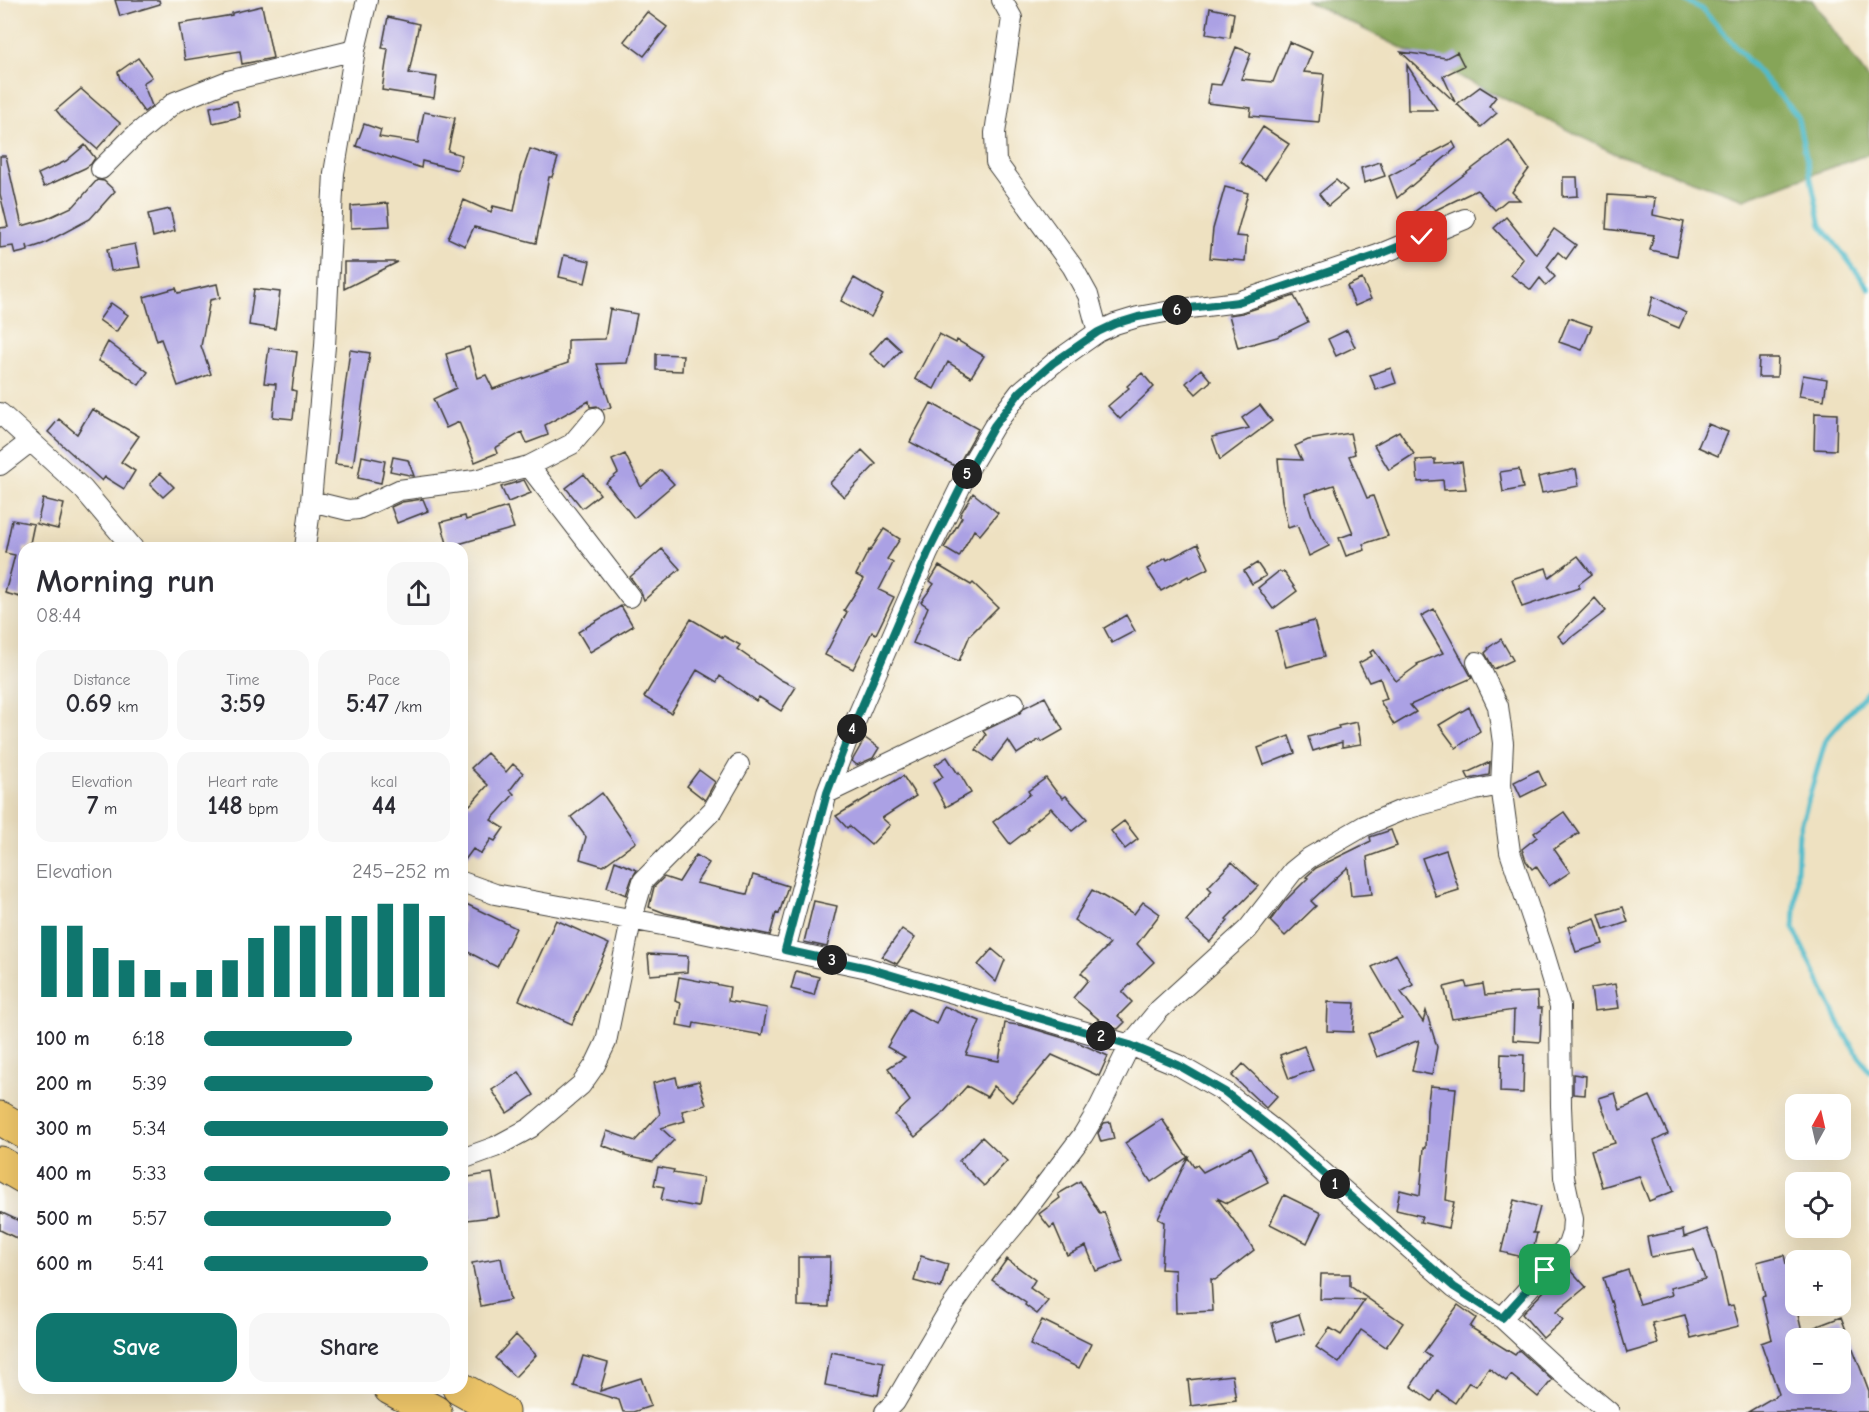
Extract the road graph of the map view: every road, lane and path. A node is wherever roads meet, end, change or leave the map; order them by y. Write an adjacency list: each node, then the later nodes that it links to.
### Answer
1 (367, 0): 5 (street)
2 (1002, 0): 4 (street)
3 (1020, 0): 4 (street)
4 (1012, 18): 8 (street)
5 (355, 50): 6 (street); 14 (street)
6 (101, 169)
7 (1465, 219): 8 (street)
8 (1098, 332): 22 (street)
9 (0, 413): 11 (street)
10 (594, 418): 13 (street)
11 (32, 441): 12 (street); 15 (street)
12 (0, 465)
13 (529, 466): 14 (street); 17 (street)
14 (311, 501): 16 (street)
15 (129, 542)
16 (306, 542)
17 (630, 597)
18 (1478, 662): 21 (street)
19 (1014, 703): 22 (street)
20 (739, 765): 24 (street)
21 (1501, 785): 26 (street); 32 (street)
22 (827, 793): 25 (street)
23 (468, 884): 24 (street)
24 (631, 921): 25 (street); 29 (street)
25 (785, 950): 26 (street)
26 (1130, 1045): 32 (street); 37 (street)
27 (0, 1118): 28 (highway)
28 (18, 1128)
29 (468, 1157)
30 (0, 1163): 31 (highway)
31 (18, 1174)
32 (1502, 1318): 38 (street)
33 (468, 1393): 36 (highway)
34 (401, 1394): 35 (highway)
35 (435, 1412)
36 (502, 1412)
37 (885, 1412)
38 (1609, 1412)

